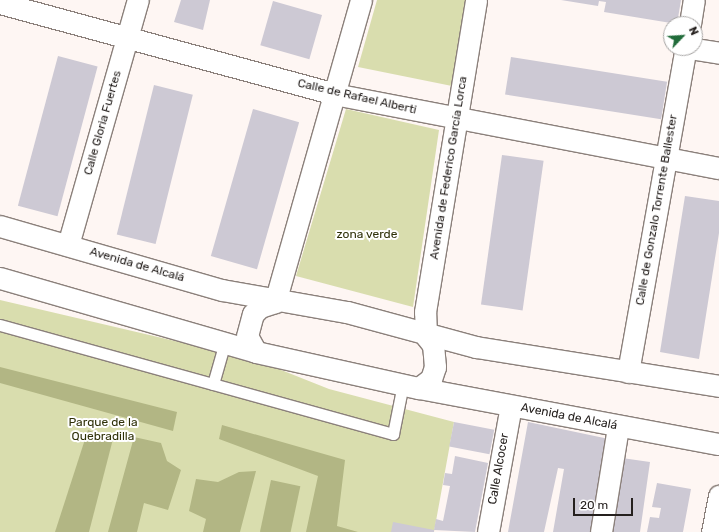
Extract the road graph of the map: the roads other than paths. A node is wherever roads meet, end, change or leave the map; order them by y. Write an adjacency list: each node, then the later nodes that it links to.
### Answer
1 (138, 0): 7 (street, Calle Gloria Fuertes)
2 (362, 0): 11 (street)
3 (476, 0): 12 (street, Avenida de Federico García Lorca)
4 (694, 0): 6 (street)
5 (0, 3): 7 (street, Calle de Rafael Alberti)
6 (691, 16)
7 (127, 39): 11 (street, Calle de Rafael Alberti); 16 (street, Calle Gloria Fuertes)
8 (703, 50): 9 (street)
9 (719, 53)
10 (685, 56): 13 (street, Calle de Gonzalo Torrente Ballester)
11 (334, 94): 12 (street, Calle de Rafael Alberti); 18 (street)
12 (457, 119): 13 (street, Calle de Rafael Alberti); 20 (street, Avenida de Federico García Lorca)
13 (666, 158): 14 (street, Calle de Rafael Alberti); 23 (street, Calle de Gonzalo Torrente Ballester)
14 (719, 168)
15 (0, 226): 16 (street, Avenida de Alcalá)
16 (68, 245): 18 (street, Avenida de Alcalá)
17 (0, 278): 21 (street, Avenida de Alcalá)
18 (275, 302): 20 (street, Avenida de Alcalá); 22 (street)
19 (0, 325): 24 (lane)
20 (426, 336): 23 (street, Avenida de Alcalá); 25 (street)
21 (225, 342): 22 (street, Avenida de Alcalá); 24 (lane)
22 (256, 352): 25 (street, Avenida de Alcalá)
23 (628, 372): 26 (street, Avenida de Alcalá)
24 (213, 384): 25 (lane)
25 (411, 386): 27 (street, Avenida de Alcalá)
26 (719, 386)
27 (511, 406): 28 (street, Avenida de Alcalá); 31 (street, Calle Alcocer)
28 (618, 427): 29 (street, Avenida de Alcalá); 32 (street)
29 (719, 444)
30 (719, 496): 33 (street)
31 (488, 532)
32 (601, 532)
33 (712, 532)

